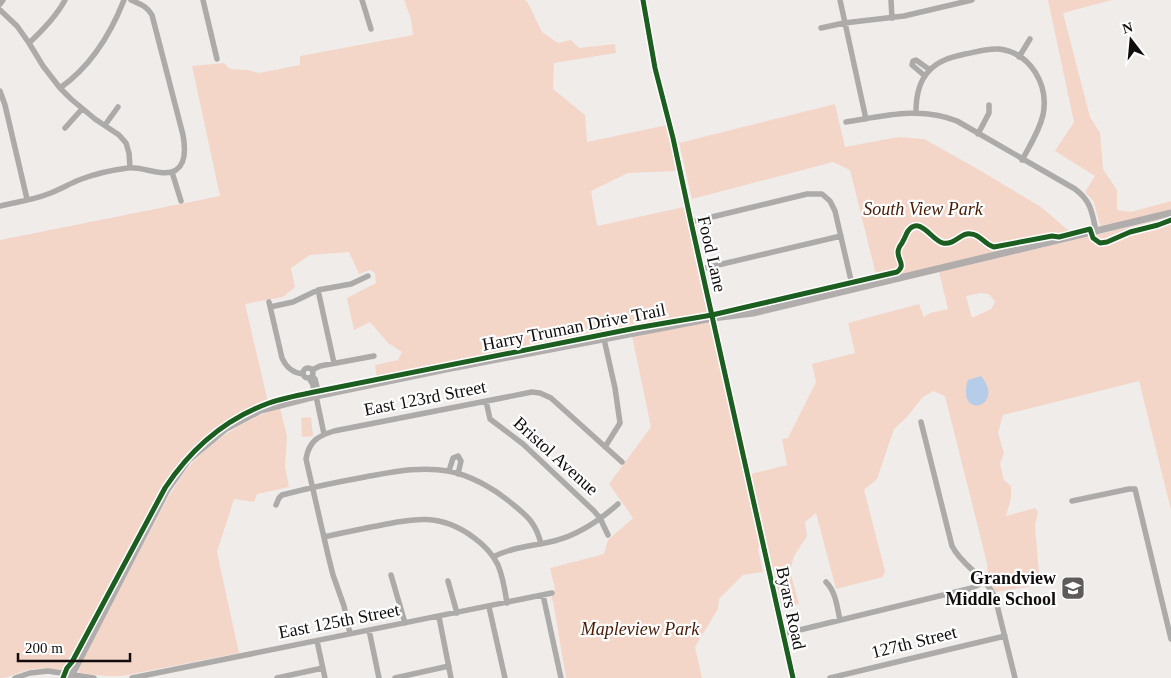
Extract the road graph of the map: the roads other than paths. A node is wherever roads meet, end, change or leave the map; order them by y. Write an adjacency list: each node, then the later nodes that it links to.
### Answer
1 (3, 0): 11 (street)
2 (65, 0): 18 (street)
3 (124, 0): 23 (street)
4 (131, 0): 36 (street)
5 (203, 0): 20 (street)
6 (362, 0): 16 (street)
7 (643, 0): 41 (street, Food Lane)
8 (840, 0): 14 (street)
9 (891, 0): 13 (street)
10 (968, 0): 13 (street)
11 (0, 4)
12 (0, 10): 18 (street)
13 (892, 18): 14 (street)
14 (844, 23): 15 (street); 29 (street)
15 (821, 28)
16 (371, 29)
17 (1030, 38): 19 (street)
18 (29, 43): 23 (street)
19 (1020, 57): 21 (street); 34 (street)
20 (217, 59)
21 (930, 70): 22 (street); 22 (street)
22 (925, 76): 28 (street)
23 (60, 88): 27 (street)
24 (0, 91): 37 (street)
25 (989, 105): 33 (street)
26 (118, 107): 31 (street)
27 (82, 108): 31 (street); 32 (street)
28 (916, 112): 29 (street); 33 (street)
29 (866, 119): 30 (street)
30 (846, 122)
31 (105, 125): 35 (street)
32 (65, 128)
33 (978, 134): 34 (street)
34 (1022, 160): 42 (street)
35 (130, 167): 36 (street); 37 (street)
36 (172, 172): 38 (street)
37 (27, 200): 39 (street)
38 (181, 201)
39 (0, 206)
40 (1171, 213): 42 (main road)
41 (691, 222): 43 (street); 44 (street, Food Lane)
42 (1096, 231): 46 (main road)
43 (841, 236): 44 (street); 46 (street)
44 (701, 269): 48 (street, Food Lane)
45 (368, 276): 47 (street)
46 (853, 289): 48 (main road)
47 (318, 290): 51 (street); 52 (street)
48 (713, 318): 49 (main road); 69 (street, Food Lane)
49 (604, 339): 54 (main road); 58 (street)
50 (374, 356): 51 (street)
51 (334, 363): 53 (street)
52 (303, 374): 53 (street); 53 (street)
53 (311, 375): 54 (street)
54 (317, 396): 57 (street); 92 (main road)
55 (486, 401): 57 (street, East 123rd Street); 58 (street, East 123rd Street); 66 (street, Bristol Avenue)
56 (921, 422): 74 (street)
57 (324, 434): 62 (street)
58 (605, 447): 59 (street)
59 (622, 462)
60 (449, 471): 61 (street); 61 (street); 62 (street)
61 (458, 474): 70 (street)
62 (313, 487): 65 (street); 68 (street)
63 (1072, 501): 88 (street)
64 (618, 504): 66 (street)
65 (276, 505)
66 (600, 518): 67 (street, Bristol Avenue); 70 (street)
67 (608, 534)
68 (324, 537): 71 (street); 85 (street)
69 (763, 543): 86 (street, Byars Road)
70 (541, 544): 71 (street)
71 (493, 557): 78 (street)
72 (391, 574): 83 (street)
73 (448, 581): 80 (street)
74 (982, 581): 82 (street); 87 (street)
75 (826, 582): 82 (street)
76 (552, 593): 77 (street, East 125th Street)
77 (543, 595): 78 (street, East 125th Street); 102 (street)
78 (507, 603): 79 (street, East 125th Street)
79 (489, 607): 80 (street, East 125th Street); 101 (street)
80 (457, 613): 81 (street, East 125th Street)
81 (439, 617): 83 (street, East 125th Street); 90 (street)
82 (840, 620): 86 (street)
83 (405, 623): 84 (street, East 125th Street)
84 (369, 630): 85 (street, East 125th Street); 98 (street)
85 (350, 634): 89 (street, East 125th Street)
86 (783, 634): 103 (street, Byars Road)
87 (1005, 636): 104 (street, 127th Street); 105 (street)
88 (1171, 639)
89 (317, 641): 91 (street); 95 (street, East 125th Street)
90 (449, 666): 99 (street); 100 (street)
91 (323, 668): 96 (street); 97 (street)
92 (71, 677): 93 (street); 94 (street)
93 (15, 678)
94 (94, 678)
95 (132, 678)
96 (277, 678)
97 (325, 678)
98 (379, 678)
99 (395, 678)
100 (451, 678)
101 (505, 678)
102 (561, 678)
103 (793, 678)
104 (830, 678)
105 (1015, 678)

